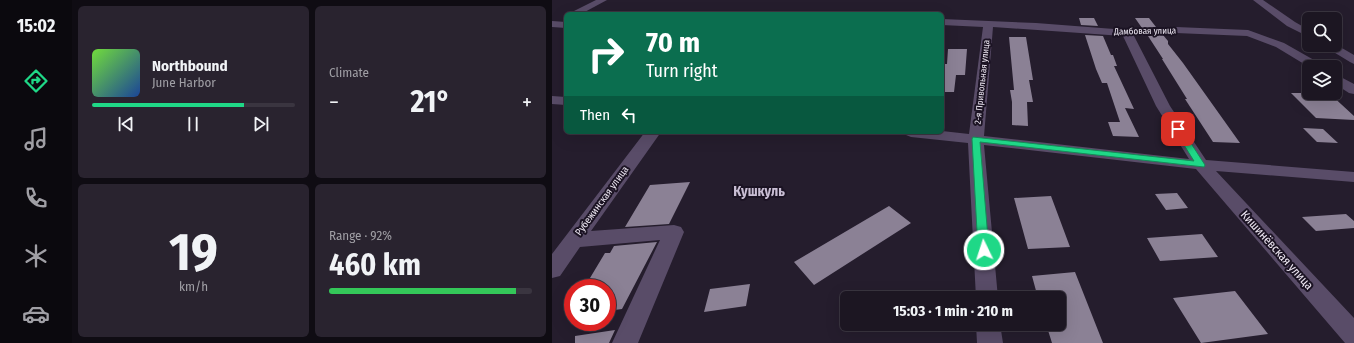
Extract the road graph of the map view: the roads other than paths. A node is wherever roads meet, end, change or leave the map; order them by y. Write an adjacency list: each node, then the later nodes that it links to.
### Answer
1 (603, 0): 3 (street)
2 (1257, 0): 6 (street)
3 (577, 12)
4 (944, 22): 5 (street, Дамбовая улица)
5 (988, 24): 7 (street, Дамбовая улица); 17 (street, 2-я Привольная улица)
6 (1302, 30)
7 (1127, 33): 9 (street, Дамбовая улица); 18 (street, Кишинёвская улица)
8 (1340, 52): 10 (street)
9 (1305, 60)
10 (1354, 60)
11 (1342, 82): 12 (street)
12 (1354, 90)
13 (552, 100): 14 (street)
14 (564, 101)
15 (652, 134): 20 (street, Рубежинская улица)
16 (930, 134): 17 (street)
17 (976, 139): 18 (street); 22 (street, 2-я Привольная улица)
18 (1201, 165): 19 (street); 24 (street, Кишинёвская улица)
19 (1354, 177)
20 (574, 240): 21 (street, Рубежинская улица); 25 (street)
21 (552, 270)
22 (987, 291)
23 (989, 331): 26 (street)
24 (1354, 335)
25 (625, 343)
26 (990, 343)

